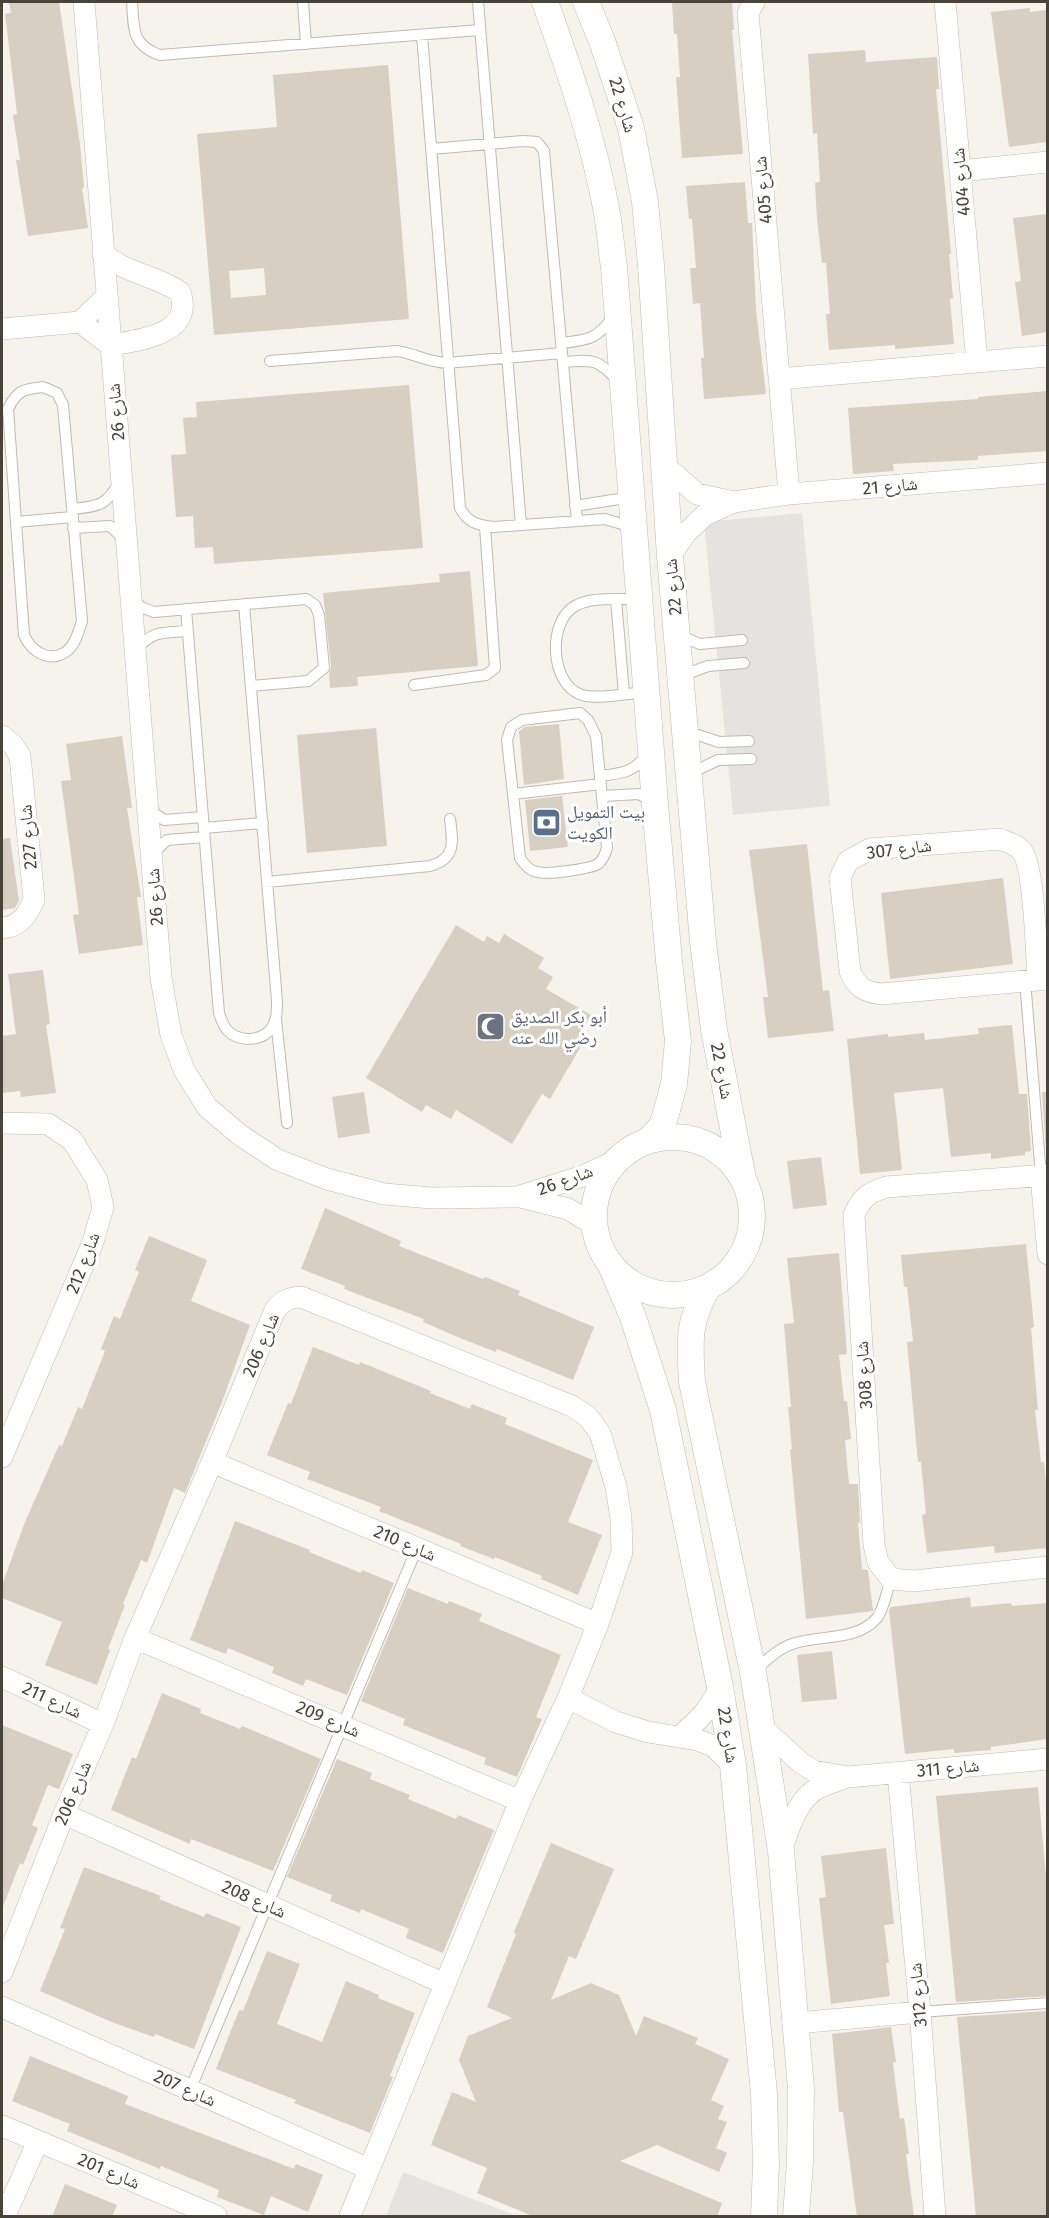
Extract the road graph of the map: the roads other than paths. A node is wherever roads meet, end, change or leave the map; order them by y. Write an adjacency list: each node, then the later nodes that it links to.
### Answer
1 (84, 2): 16 (street, شارع 26)
2 (132, 2): 11 (lane)
3 (303, 2): 11 (lane)
4 (478, 2): 9 (lane)
5 (545, 2): 18 (street, شارع 22)
6 (586, 2): 30 (street, شارع 22)
7 (754, 2): 28 (street, شارع 405)
8 (945, 2): 15 (street, شارع 404)
9 (480, 30): 10 (lane); 12 (lane)
10 (422, 35): 11 (lane); 13 (lane)
11 (306, 44)
12 (489, 144): 13 (lane); 22 (lane); 24 (lane)
13 (431, 149): 27 (lane)
14 (1047, 162): 15 (street)
15 (960, 171): 26 (street, شارع 404)
16 (103, 254): 17 (street, شارع 26); 21 (street)
17 (106, 297): 19 (street); 21 (street, شارع 26)
18 (617, 313): 22 (lane); 29 (street, شارع 22)
19 (80, 322): 20 (street); 21 (street)
20 (2, 329)
21 (110, 345): 32 (street, شارع 26)
22 (562, 353): 24 (lane); 29 (lane); 36 (lane)
23 (1047, 356): 26 (street)
24 (507, 358): 27 (lane); 40 (lane)
25 (270, 361): 27 (lane)
26 (977, 362): 28 (street)
27 (447, 363): 41 (lane)
28 (779, 379): 34 (street, شارع 405)
29 (622, 385): 33 (street, شارع 22)
30 (664, 465): 35 (street, شارع 21); 44 (street, شارع 22)
31 (1047, 473): 34 (street, شارع 21)
32 (122, 477): 37 (lane); 43 (street, شارع 26)
33 (631, 491): 36 (lane); 42 (street, شارع 22)
34 (789, 494): 35 (street, شارع 21)
35 (734, 502): 44 (street, شارع 21)
36 (575, 506): 38 (lane)
37 (72, 518): 39 (lane); 39 (lane); 39 (lane); 43 (lane)
38 (577, 521): 40 (lane); 42 (lane)
39 (16, 522)
40 (521, 525): 41 (lane)
41 (485, 526): 55 (lane)
42 (633, 528): 46 (street, شارع 22)
43 (128, 543): 45 (street, شارع 26)
44 (670, 556): 50 (street, شارع 22)
45 (133, 599): 48 (lane); 52 (street, شارع 26)
46 (627, 599): 57 (street, شارع 22); 57 (lane)
47 (244, 604): 48 (lane); 56 (lane); 56 (lane)
48 (186, 609): 49 (lane)
49 (187, 631): 52 (lane); 70 (lane)
50 (677, 634): 51 (lane); 54 (street, شارع 22)
51 (742, 640)
52 (137, 649): 67 (street, شارع 26)
53 (744, 663): 54 (lane)
54 (681, 676): 58 (street, شارع 22)
55 (414, 685)
56 (251, 686): 69 (lane)
57 (635, 693): 61 (street, شارع 22)
58 (686, 731): 60 (lane); 63 (street, شارع 22)
59 (2, 736): 73 (street, شارع 227)
60 (749, 741)
61 (651, 750): 64 (lane); 66 (street, شارع 22)
62 (751, 759): 63 (lane)
63 (689, 774): 81 (street, شارع 22)
64 (601, 785): 65 (lane); 65 (lane); 65 (lane); 66 (lane)
65 (513, 794)
66 (656, 804): 78 (street, شارع 22)
67 (148, 808): 70 (lane); 71 (street, شارع 26)
68 (450, 819): 72 (lane)
69 (262, 823): 70 (lane); 72 (lane)
70 (204, 827): 71 (lane); 75 (lane)
71 (152, 855): 82 (street, شارع 26)
72 (267, 882): 75 (lane)
73 (2, 928)
74 (1037, 979): 74 (street, شارع 307); 80 (lane)
75 (276, 1019): 77 (lane)
76 (2, 1123): 87 (street, شارع 212)
77 (287, 1123)
78 (650, 1139): 79 (street); 81 (street)
79 (613, 1162): 82 (street, شارع 26); 83 (street)
80 (1044, 1176): 84 (street); 91 (street, شارع 308)
81 (743, 1179): 86 (street)
82 (517, 1197): 83 (street, شارع 26)
83 (593, 1224): 85 (street)
84 (1047, 1254)
85 (612, 1268): 86 (street); 96 (street, شارع 22)
86 (707, 1288): 94 (street, شارع 22)
87 (2, 1457)
88 (212, 1462): 89 (street, شارع 210); 92 (street, شارع 206); 93 (street, شارع 206)
89 (417, 1548): 92 (street, شارع 210); 99 (lane)
90 (1047, 1567): 91 (street)
91 (891, 1579): 94 (lane)
92 (598, 1624): 97 (street, شارع 206)
93 (135, 1638): 98 (street, شارع 206); 99 (street, شارع 209)
94 (753, 1672): 100 (street, شارع 22)
95 (2, 1677): 98 (street, شارع 211)
96 (720, 1687): 101 (street); 103 (street, شارع 22)
97 (568, 1698): 101 (street); 106 (street, شارع 206)
98 (103, 1724): 107 (street, شارع 206)
99 (342, 1726): 106 (street, شارع 209); 109 (lane)
100 (763, 1728): 105 (street, شارع 311); 108 (street, شارع 22)
101 (680, 1736): 103 (street)
102 (1047, 1759): 104 (street, شارع 311)
103 (733, 1765): 123 (street, شارع 22)
104 (898, 1773): 105 (street, شارع 311); 114 (street, شارع 312)
105 (848, 1777): 108 (street, شارع 311)
106 (520, 1801): 111 (street, شارع 206)
107 (64, 1814): 109 (street, شارع 208); 110 (street, شارع 206)
108 (781, 1851): 115 (street, شارع 22)
109 (268, 1905): 111 (street, شارع 208); 116 (lane)
110 (2, 1972)
111 (445, 1984): 119 (street, شارع 206)
112 (1047, 2003): 114 (lane)
113 (2, 2007): 116 (street, شارع 207)
114 (920, 2012): 115 (street); 125 (street, شارع 312)
115 (796, 2023): 124 (street, شارع 22)
116 (190, 2090): 119 (street, شارع 207)
117 (2, 2126): 118 (street, شارع 201)
118 (38, 2141): 120 (street); 121 (street, شارع 201)
119 (369, 2169): 122 (street, شارع 206)
120 (5, 2217)
121 (216, 2217)
122 (350, 2217)
123 (764, 2217)
124 (796, 2217)
125 (935, 2217)

